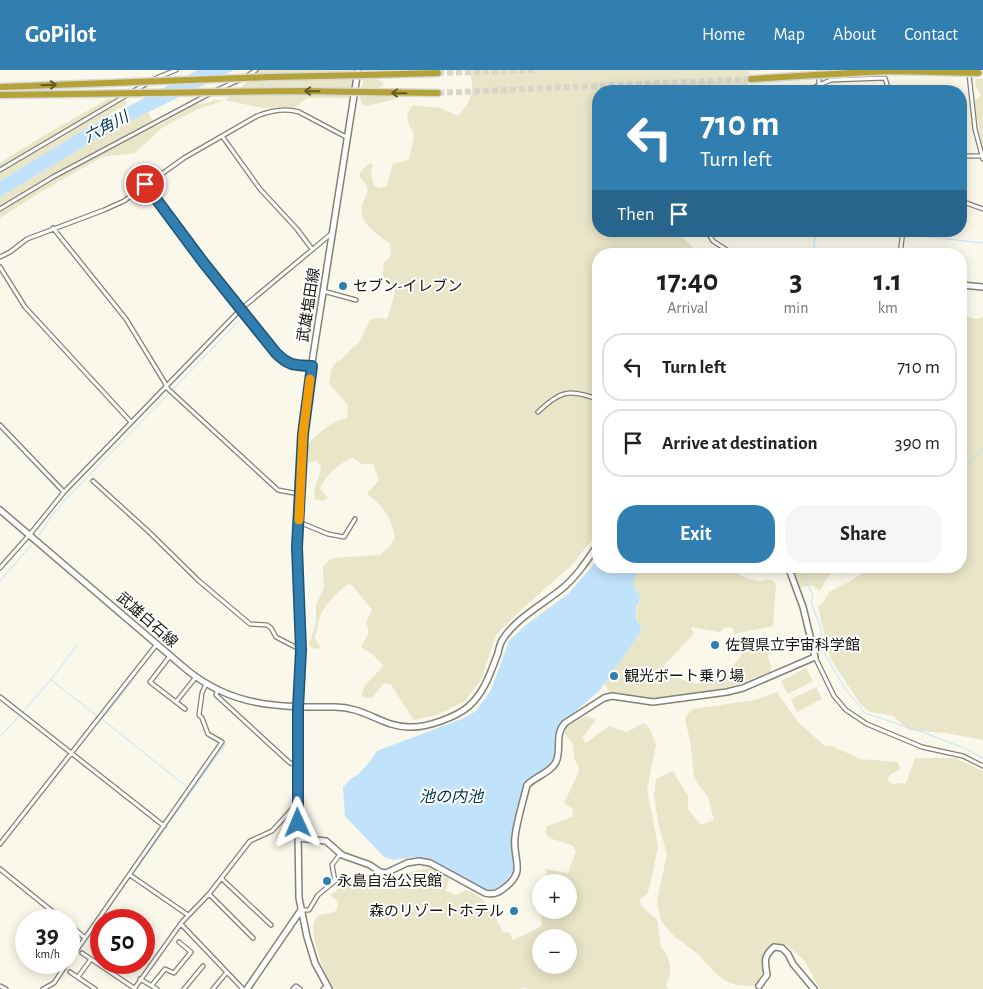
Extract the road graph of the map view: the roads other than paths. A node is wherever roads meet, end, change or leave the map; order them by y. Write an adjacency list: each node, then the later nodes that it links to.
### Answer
1 (176, 70): 18 (street)
2 (256, 70): 21 (street)
3 (358, 70): 15 (main road, 武雄塩田線)
4 (968, 70): 17 (street)
5 (817, 72): 7 (highway, bridge); 8 (highway); 9 (street)
6 (438, 73): 11 (highway, one-way to 6, bridge)
7 (981, 73)
8 (752, 79)
9 (819, 85): 10 (street)
10 (887, 85)
11 (0, 87)
12 (438, 93): 13 (highway, one-way to 13, bridge)
13 (0, 95)
14 (222, 136): 15 (street); 19 (street); 27 (street)
15 (348, 138): 24 (main road, 武雄塩田線)
16 (967, 156): 17 (street)
17 (982, 157)
18 (0, 170)
19 (145, 184): 23 (street); 34 (street)
20 (967, 203): 22 (street)
21 (0, 209)
22 (983, 209)
23 (53, 228): 28 (street); 36 (street)
24 (332, 234): 27 (street); 32 (main road, 武雄塩田線)
25 (711, 237): 26 (street)
26 (724, 248)
27 (312, 249): 34 (street)
28 (0, 257)
29 (0, 267): 39 (street)
30 (967, 286): 31 (main road)
31 (983, 287)
32 (323, 291): 33 (street); 35 (main road, 武雄塩田線)
33 (356, 300)
34 (241, 309): 35 (street); 36 (street)
35 (312, 366): 43 (main road, 武雄塩田線)
36 (167, 388): 39 (street); 43 (street)
37 (592, 397): 38 (street)
38 (538, 412)
39 (131, 422): 42 (street)
40 (0, 425): 42 (street)
41 (93, 481): 52 (street)
42 (64, 492): 47 (street)
43 (300, 494): 46 (main road, 武雄塩田線)
44 (0, 510): 47 (main road, 武雄白石線)
45 (355, 519): 46 (street)
46 (299, 522): 52 (main road, 武雄塩田線)
47 (28, 535): 49 (street); 51 (main road, 武雄白石線)
48 (592, 552): 60 (main road, 武雄白石線)
49 (0, 568)
50 (789, 573): 54 (main road)
51 (157, 644): 53 (main road, 武雄白石線); 62 (street)
52 (301, 650): 60 (main road, 武雄塩田線)
53 (170, 656): 55 (main road, 武雄白石線); 59 (street)
54 (816, 658): 64 (street); 69 (main road)
55 (196, 677): 56 (main road, 武雄白石線); 59 (street)
56 (206, 684): 57 (main road, 武雄白石線); 66 (street)
57 (217, 691): 60 (main road, 武雄白石線); 63 (street)
58 (0, 697): 62 (street)
59 (176, 702): 61 (street)
60 (298, 708): 63 (main road, 武雄塩田線)
61 (185, 709)
62 (71, 753): 66 (street); 68 (street)
63 (297, 765): 65 (main road, 武雄塩田線)
64 (983, 766)
65 (297, 808): 67 (main road, 武雄塩田線); 72 (street)
66 (164, 826): 71 (street)
67 (298, 838): 69 (main road); 75 (main road, 武雄塩田線)
68 (0, 844)
69 (340, 854): 75 (street)
70 (0, 869): 74 (street)
71 (130, 874): 76 (street); 80 (street)
72 (222, 879): 73 (street); 78 (street)
73 (209, 894): 76 (street); 81 (street)
74 (49, 909)
75 (301, 910): 97 (main road, 武雄塩田線); 105 (main road)
76 (188, 915): 77 (street)
77 (181, 924): 88 (street); 93 (street)
78 (271, 925)
79 (80, 934): 80 (street)
80 (85, 938): 83 (street)
81 (253, 938)
82 (179, 942): 94 (street)
83 (80, 945)
84 (82, 953): 85 (street)
85 (90, 957)
86 (90, 959): 92 (street)
87 (203, 966): 103 (street)
88 (227, 972): 104 (street); 105 (street)
89 (60, 974): 99 (street)
90 (73, 974): 92 (street)
91 (113, 974): 101 (street)
92 (78, 977): 100 (street)
93 (140, 979): 94 (street); 101 (street)
94 (152, 985): 102 (street)
95 (0, 986): 98 (street)
96 (759, 986): 108 (main road)
97 (326, 988)
98 (6, 989)
99 (43, 989)
100 (95, 989)
101 (134, 989)
102 (157, 989)
103 (184, 989)
104 (213, 989)
105 (245, 989)
106 (293, 989): 107 (street)
107 (300, 989)
108 (814, 989)

